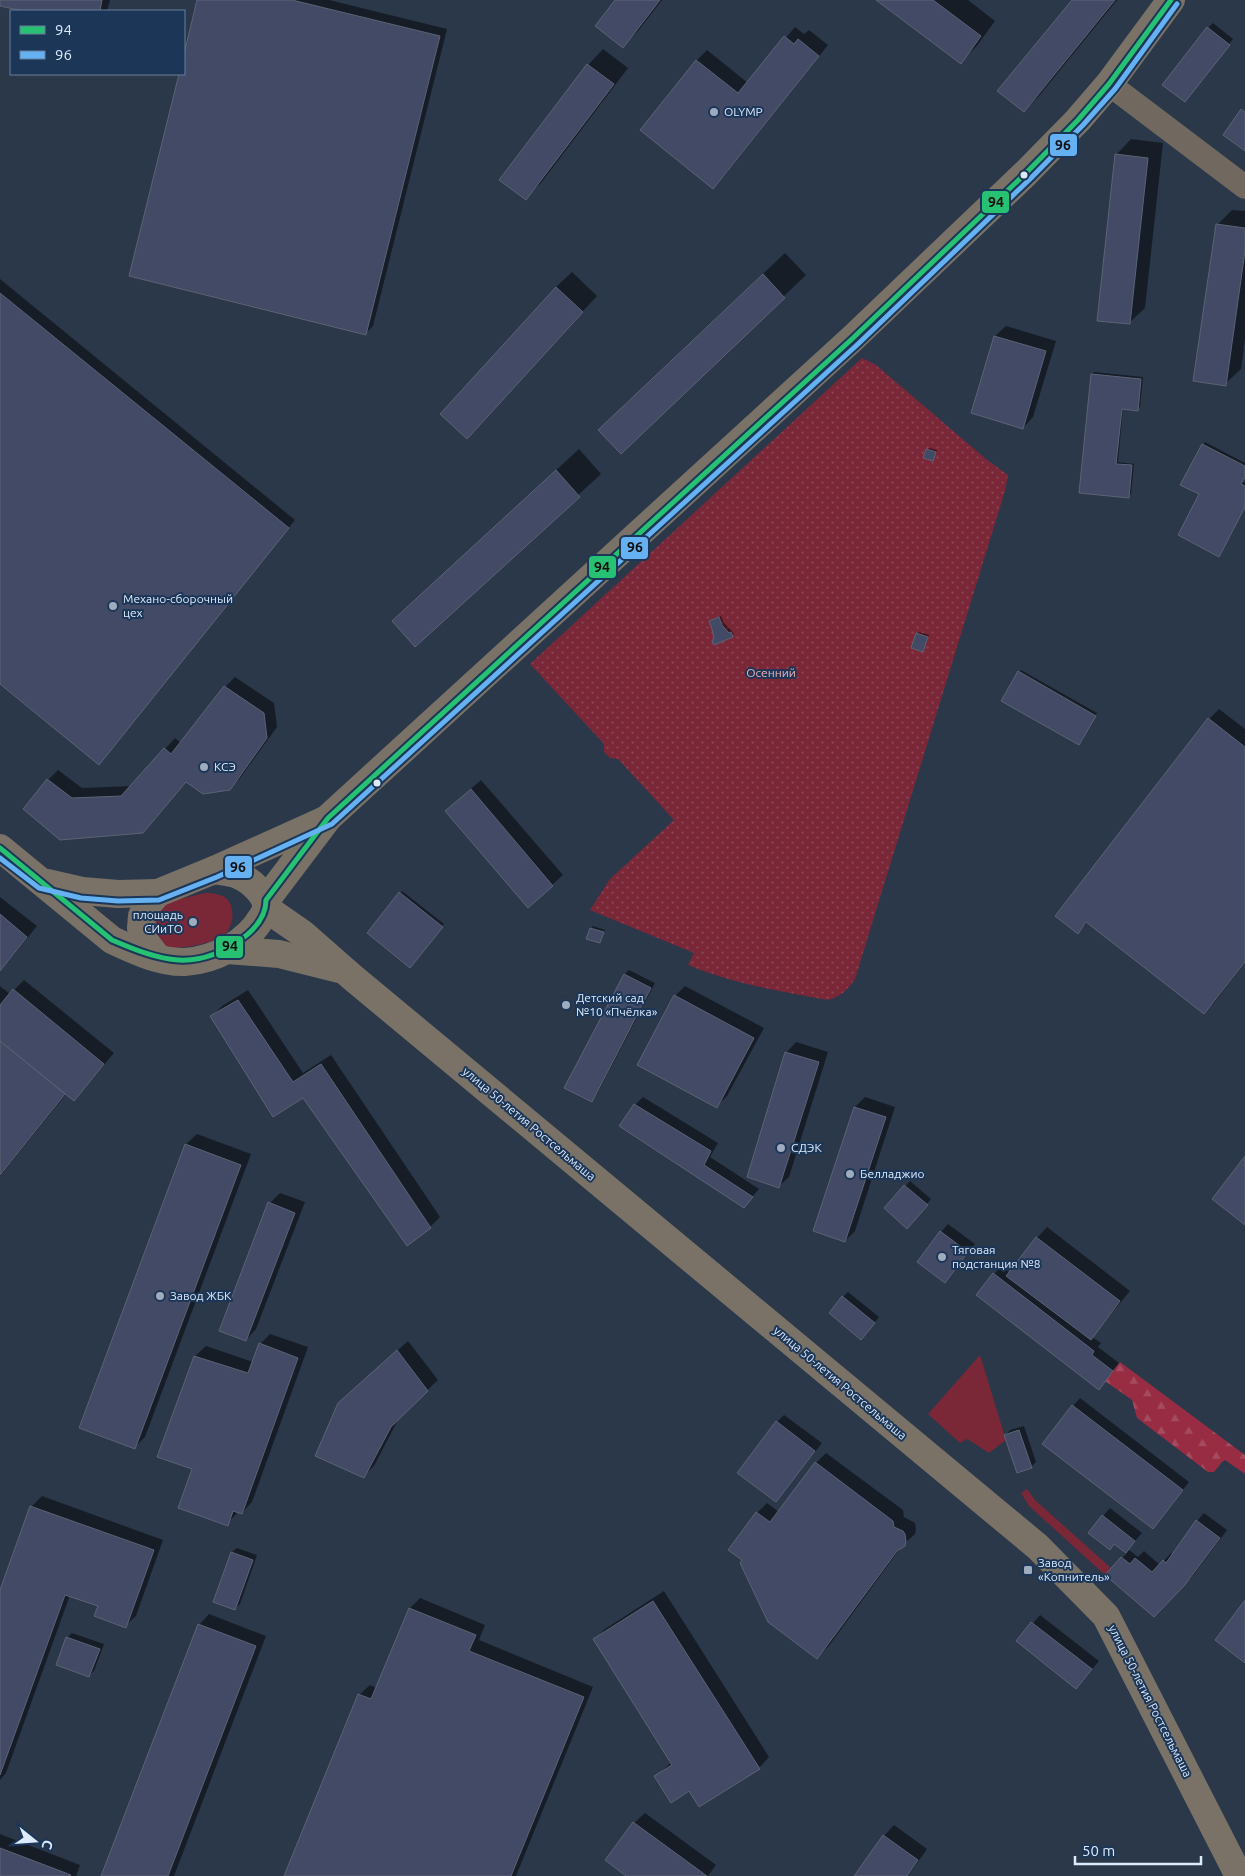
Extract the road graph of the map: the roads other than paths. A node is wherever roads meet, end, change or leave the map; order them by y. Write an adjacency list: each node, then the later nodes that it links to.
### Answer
1 (1171, 0): 2 (main road)
2 (1109, 84): 3 (street); 4 (main road)
3 (1245, 187)
4 (328, 818): 6 (main road); 9 (main road)
5 (0, 848): 7 (main road)
6 (214, 870): 8 (main road); 9 (main road)
7 (41, 881): 8 (main road); 11 (main road)
8 (158, 893): 11 (main road)
9 (266, 904): 10 (main road); 12 (main road, улица 50-летия Ростсельмаша)
10 (227, 950): 11 (main road); 12 (main road)
11 (157, 957)
12 (343, 970): 13 (main road, улица 50-летия Ростсельмаша)
13 (1239, 1876)

